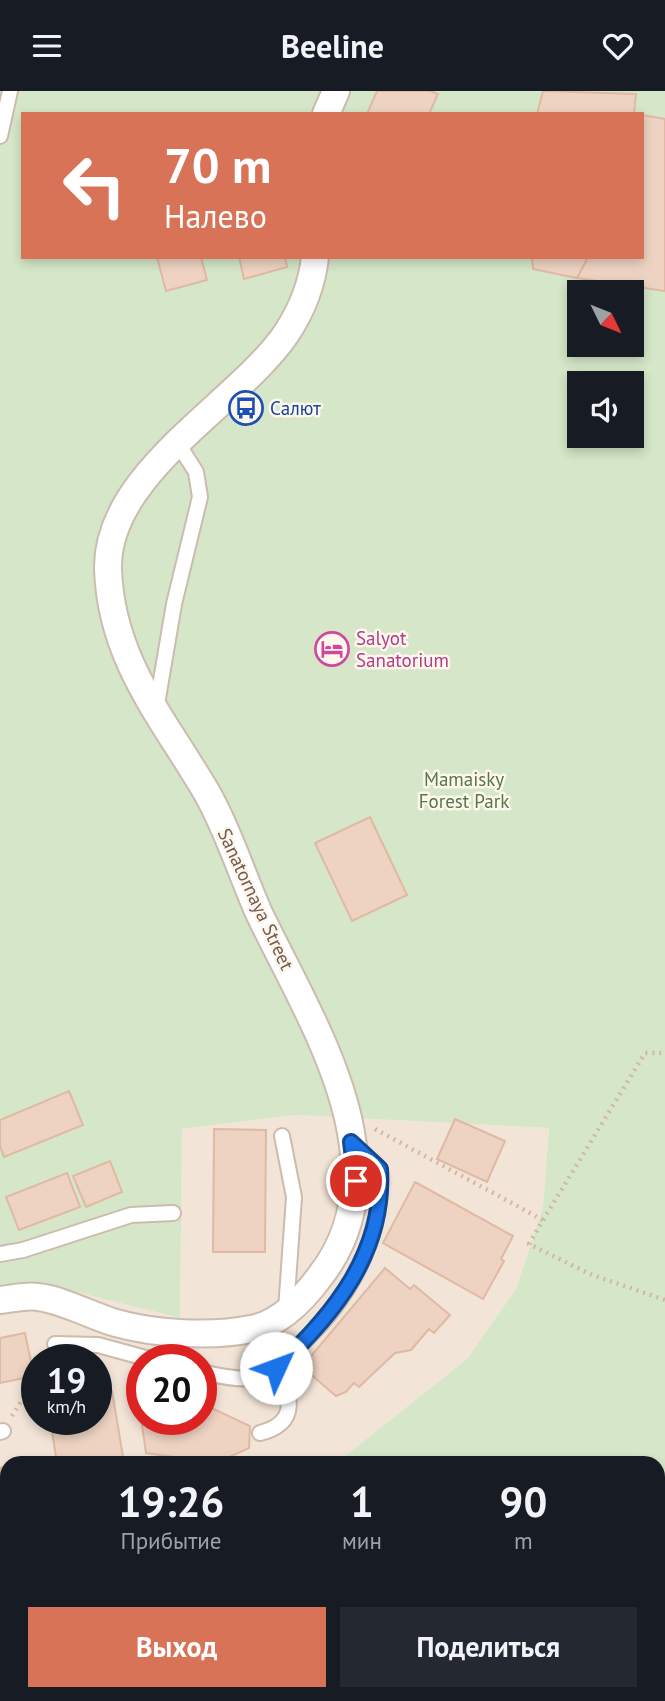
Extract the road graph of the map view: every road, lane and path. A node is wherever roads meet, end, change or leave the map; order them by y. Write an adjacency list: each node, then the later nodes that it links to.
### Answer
1 (10, 91): 4 (lane)
2 (336, 91): 3 (street)
3 (327, 112)
4 (0, 136)
5 (315, 259): 6 (street, Sanatornaya Street)
6 (177, 442): 7 (lane); 7 (street, Sanatornaya Street)
7 (156, 711): 9 (street, Sanatornaya Street)
8 (665, 1053): 13 (path)
9 (347, 1113): 11 (street, Sanatornaya Street); 13 (path)
10 (282, 1136): 17 (lane)
11 (351, 1142): 17 (street, Sanatornaya Street); 18 (lane)
12 (173, 1213): 14 (lane)
13 (543, 1220): 16 (path)
14 (0, 1254)
15 (0, 1300): 17 (street, Sanatornaya Street)
16 (665, 1300)
17 (286, 1312)
18 (276, 1368): 19 (lane); 22 (lane)
19 (217, 1374)
20 (21, 1401): 21 (path)
21 (2, 1432)
22 (260, 1433)

